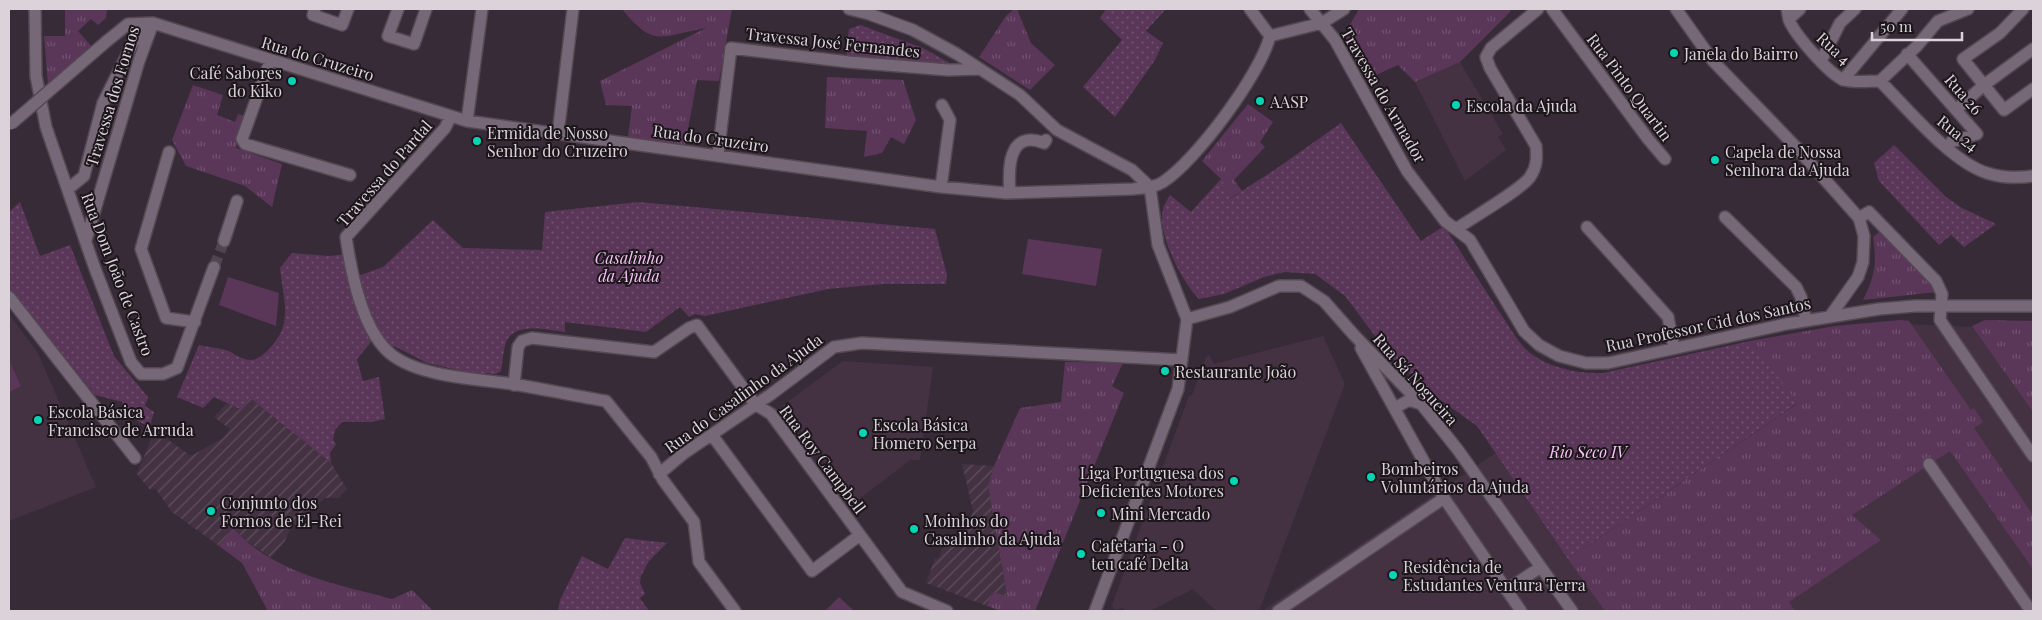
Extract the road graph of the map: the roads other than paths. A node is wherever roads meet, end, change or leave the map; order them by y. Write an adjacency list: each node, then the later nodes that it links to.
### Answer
1 (35, 9): 50 (street, Rua Dom João de Castro)
2 (315, 9): 3 (street)
3 (348, 9)
4 (398, 9): 5 (street)
5 (426, 9)
6 (482, 9): 38 (street)
7 (573, 9): 40 (street)
8 (849, 9): 30 (street)
9 (1250, 9): 25 (street)
10 (1310, 9): 23 (street, Travessa do Armador)
11 (1344, 9): 23 (street)
12 (1538, 9): 56 (street)
13 (1552, 9): 45 (street, Rua Pinto Quartin)
14 (1676, 9): 54 (street)
15 (1800, 9): 21 (street)
16 (1856, 9): 29 (street)
17 (1902, 9): 31 (street)
18 (1942, 9): 22 (street)
19 (1968, 9): 22 (street)
20 (2023, 9): 33 (street)
21 (1788, 14): 29 (street, Rua 4)
22 (1938, 21): 27 (street)
23 (1322, 22): 25 (street); 56 (street, Travessa do Armador)
24 (152, 23): 28 (street, Rua do Cruzeiro); 39 (street, Rua do Cruzeiro, bridge); 50 (street, Travessa dos Fornos); 57 (street, Travessa dos Fornos)
25 (1270, 36): 49 (street, Rua do Cruzeiro)
26 (2033, 49): 33 (street)
27 (1908, 54): 32 (street); 36 (street, Rua 26)
28 (270, 61): 37 (street, Rua do Cruzeiro); 46 (street)
29 (1821, 61): 31 (street, Rua 4)
30 (979, 69): 44 (street, Travessa José Fernandes); 49 (street)
31 (1844, 80): 32 (street, Rua 4)
32 (1880, 80): 47 (street, Rua 24)
33 (1984, 85): 34 (street); 36 (street)
34 (2033, 90)
35 (942, 105): 48 (street)
36 (1956, 110): 42 (street, Rua 26)
37 (451, 116): 38 (street, Rua do Cruzeiro); 70 (street, Travessa do Pardal)
38 (467, 121): 40 (street, Rua do Cruzeiro)
39 (10, 125)
40 (558, 134): 44 (street, Rua do Cruzeiro)
41 (1046, 140): 51 (street)
42 (1951, 142)
43 (169, 152): 66 (street)
44 (718, 156): 48 (street, Rua do Cruzeiro)
45 (1665, 159)
46 (350, 175)
47 (2033, 176)
48 (941, 187): 51 (street, Rua do Cruzeiro)
49 (1150, 188): 51 (street, Rua do Cruzeiro); 64 (street)
50 (68, 190): 57 (street, Rua Dom João de Castro)
51 (1010, 193)
52 (237, 201): 58 (street)
53 (1725, 217): 65 (street)
54 (1858, 218): 61 (street); 63 (street)
55 (1587, 227): 68 (street)
56 (1456, 229): 68 (street, Rua Professor Cid dos Santos)
57 (86, 240): 66 (street, Rua Dom João de Castro)
58 (224, 241)
59 (214, 267): 66 (street)
60 (9, 297): 76 (street)
61 (1941, 306): 62 (street, Rua Professor Cid dos Santos); 63 (street, Rua Professor Cid dos Santos); 75 (street)
62 (2033, 306)
63 (1831, 315): 65 (street, Rua Professor Cid dos Santos)
64 (1188, 319): 67 (street, Rua Sá Nogueira); 69 (street)
65 (1806, 320): 68 (street, Rua Professor Cid dos Santos)
66 (195, 322)
67 (1354, 335): 72 (street, Rua Sá Nogueira); 73 (street, Rua Sá Nogueira)
68 (1674, 348)
69 (1182, 360): 71 (street, Rua do Casalinho da Ajuda); 85 (street)
70 (514, 384): 71 (street, Rua Roy Campbell); 78 (street, Rua do Casalinho da Ajuda)
71 (755, 404): 74 (street, Rua do Casalinho da Ajuda); 80 (street, Rua Roy Campbell)
72 (1422, 405): 73 (street); 81 (street, Rua Sá Nogueira)
73 (1395, 408): 79 (street, Rua Sá Nogueira)
74 (712, 434): 78 (street, Rua do Casalinho da Ajuda); 80 (street)
75 (2033, 456)
76 (135, 458)
77 (1929, 464): 89 (street)
78 (659, 474): 83 (street)
79 (1444, 498): 82 (street, Rua Sá Nogueira); 86 (street)
80 (860, 535): 84 (street, Rua Roy Campbell)
81 (1541, 567): 82 (street); 88 (street, Rua Sá Nogueira)
82 (1506, 590): 87 (street, Rua Sá Nogueira)
83 (734, 611)
84 (947, 611)
85 (1095, 611)
86 (1278, 611)
87 (1521, 611)
88 (1572, 611)
89 (2031, 611)

